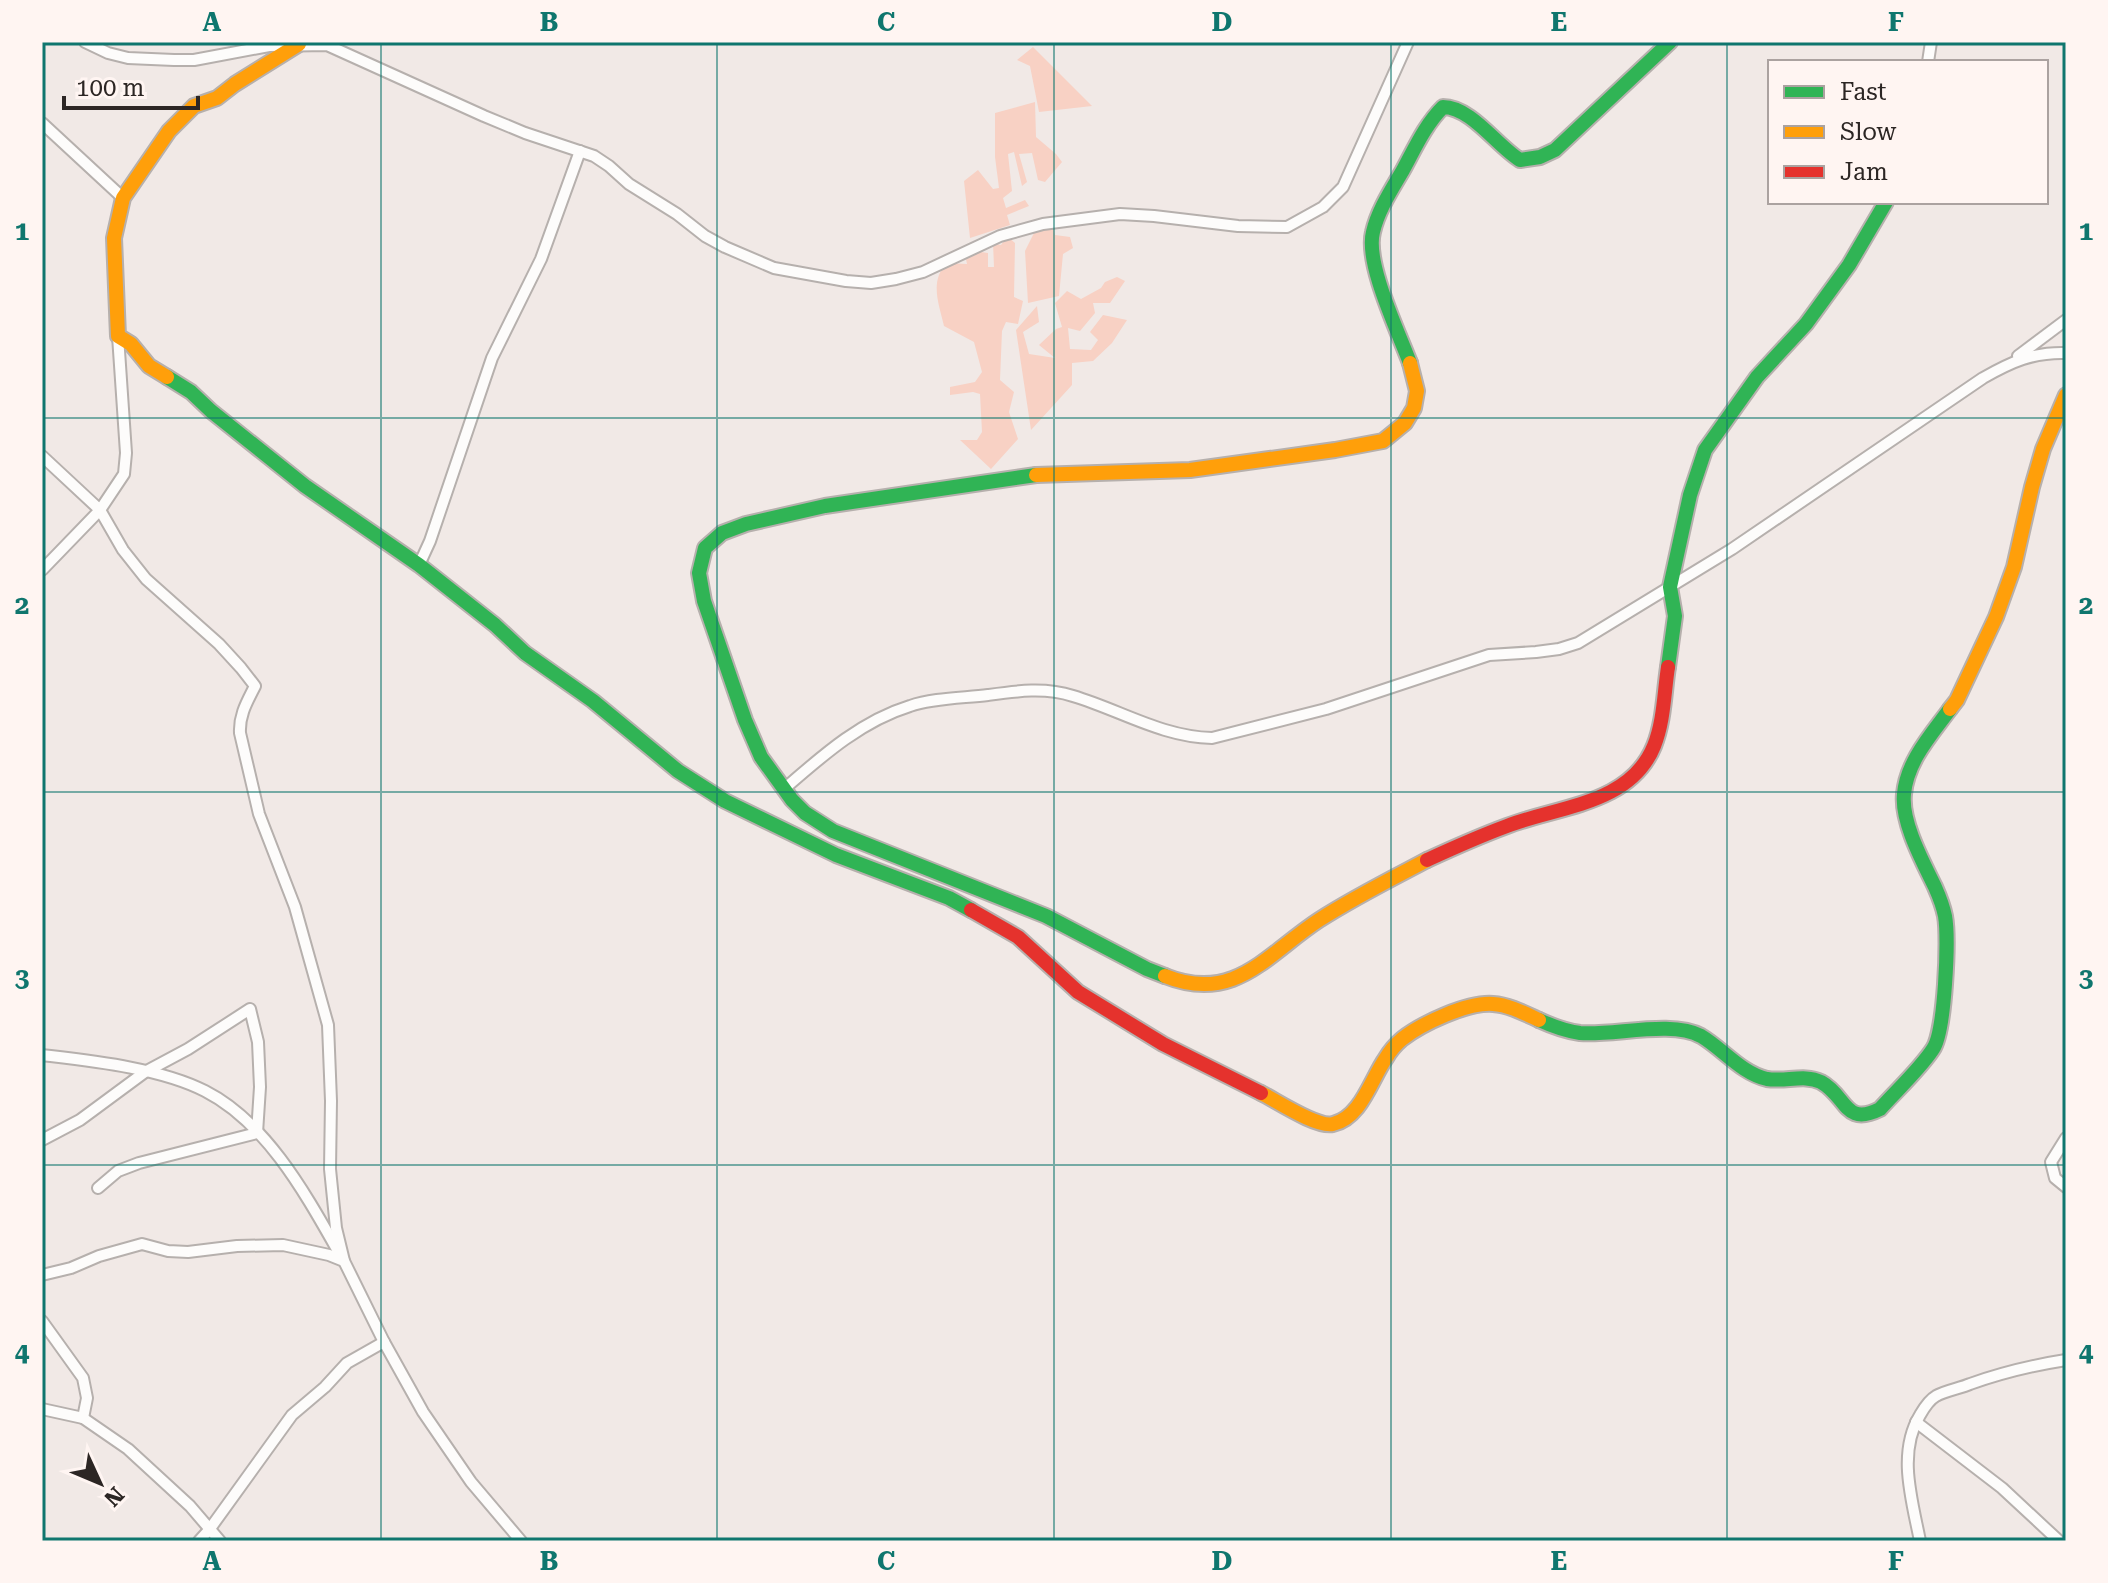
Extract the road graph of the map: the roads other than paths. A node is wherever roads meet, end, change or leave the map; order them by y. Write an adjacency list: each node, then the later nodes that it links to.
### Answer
1 (85, 42): 4 (street)
2 (1408, 42): 6 (street)
3 (1670, 42): 19 (street)
4 (299, 44): 6 (street); 7 (street)
5 (42, 123): 7 (street)
6 (580, 151): 16 (street)
7 (123, 198): 10 (street)
8 (1885, 204): 18 (street)
9 (2066, 320): 12 (street)
10 (118, 336): 15 (street); 16 (street)
11 (2066, 353): 12 (street)
12 (2010, 362): 18 (street)
13 (2066, 395): 16 (street)
14 (42, 456): 15 (street)
15 (100, 510): 17 (street); 27 (street)
16 (419, 565)
17 (42, 570)
18 (1670, 587): 19 (street); 19 (street)
19 (784, 789)
20 (42, 1055): 21 (street)
21 (145, 1072): 22 (street); 22 (street); 24 (street)
22 (257, 1133): 26 (street); 27 (street)
23 (2066, 1138): 25 (street)
24 (42, 1140)
25 (2066, 1187)
26 (98, 1188)
27 (344, 1261): 28 (street); 30 (street)
28 (42, 1275)
29 (42, 1321): 33 (street)
30 (384, 1342): 35 (street); 38 (street)
31 (2066, 1360): 34 (street)
32 (42, 1409): 33 (street)
33 (83, 1418): 35 (street)
34 (1916, 1422): 39 (street); 40 (street)
35 (209, 1530): 36 (street); 37 (street)
36 (199, 1541)
37 (220, 1541)
38 (521, 1541)
39 (1920, 1541)
40 (2059, 1541)

